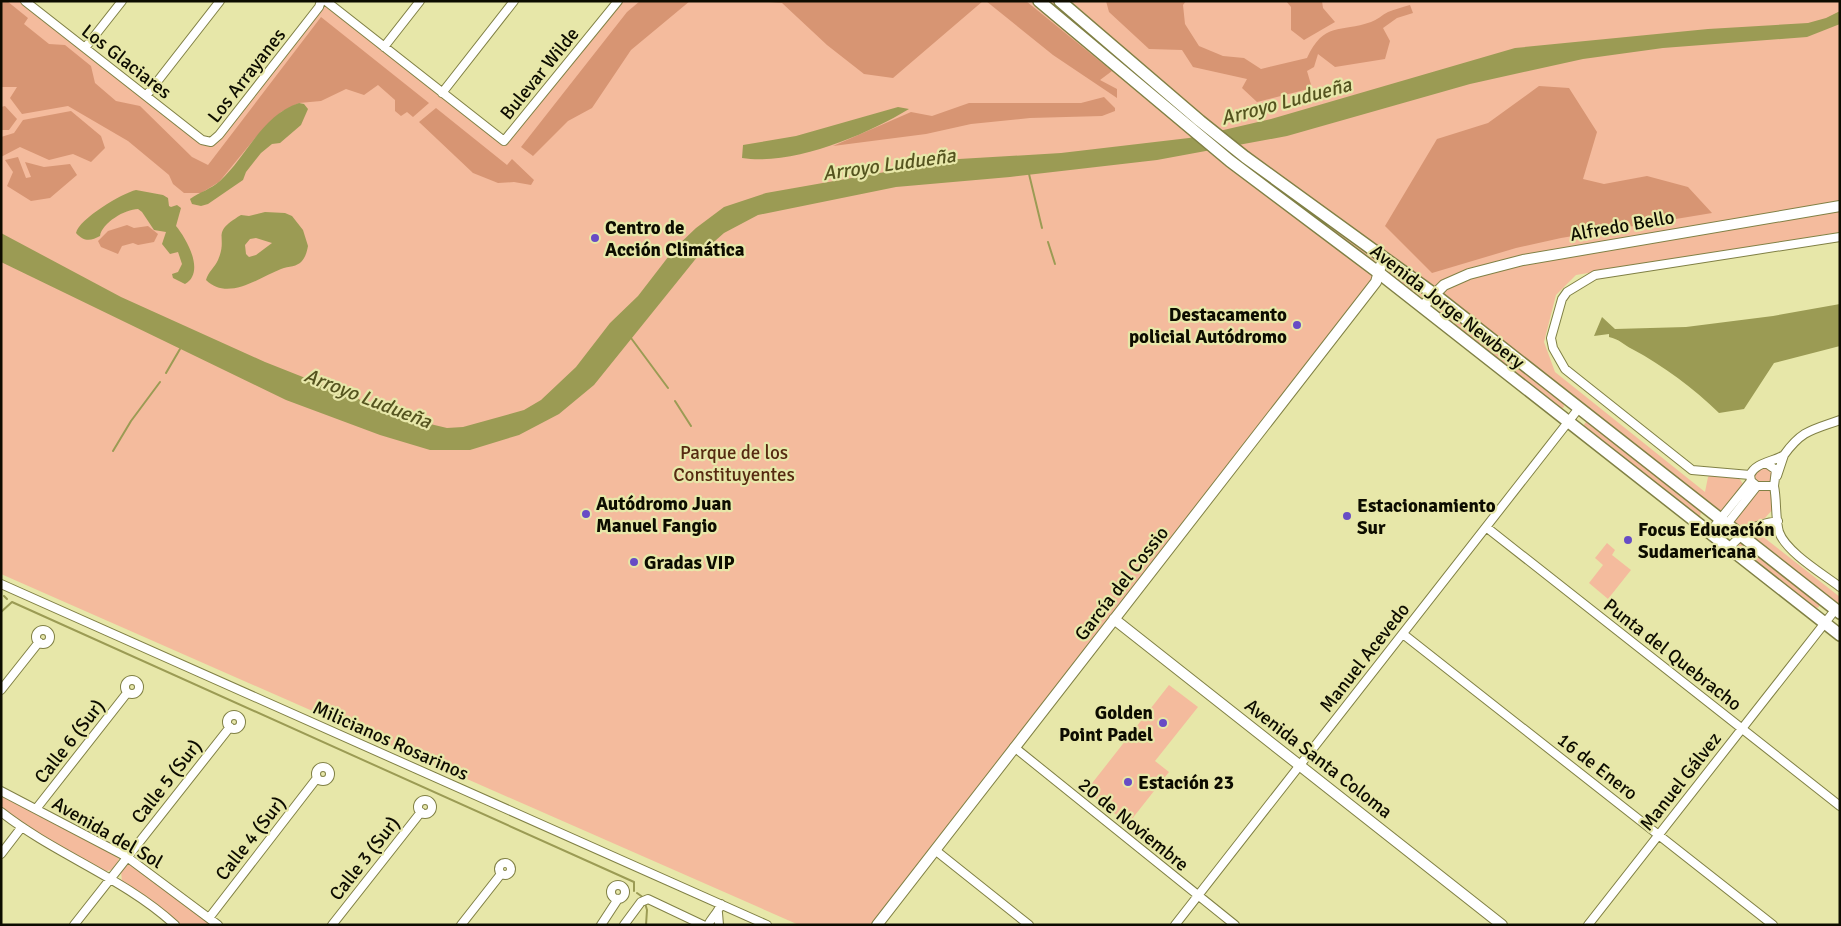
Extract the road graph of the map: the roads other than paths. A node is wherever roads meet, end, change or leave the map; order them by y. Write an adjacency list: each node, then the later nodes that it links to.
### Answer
1 (25, 1): 12 (street, Los Glaciares)
2 (122, 1): 12 (street)
3 (220, 1): 14 (street)
4 (321, 1): 15 (street, Los Arrayanes)
5 (326, 1): 11 (street)
6 (420, 1): 11 (street)
7 (514, 1): 13 (street)
8 (618, 1): 13 (street, Bulevar Wilde)
9 (1039, 1): 19 (main road, Avenida Jorge Newbery)
10 (1060, 1): 18 (main road, Avenida Jorge Newbery)
11 (384, 46): 13 (street)
12 (85, 48): 14 (street, Los Glaciares)
13 (442, 92)
14 (146, 96): 15 (street, Los Glaciares)
15 (211, 142)
16 (1840, 206): 20 (street, Alfredo Bello)
17 (1840, 237): 28 (street)
18 (1386, 258): 19 (street, García del Cossio); 20 (main road, Avenida Jorge Newbery)
19 (1379, 273): 21 (main road, Avenida Jorge Newbery); 39 (street, García del Cossio)
20 (1434, 294): 21 (street, Alfredo Bello); 22 (main road, Avenida Jorge Newbery)
21 (1422, 307): 24 (main road, Avenida Jorge Newbery)
22 (1579, 408): 24 (street, Manuel Acevedo); 31 (main road, Avenida Jorge Newbery)
23 (1840, 420): 25 (street)
24 (1568, 422): 32 (street, Manuel Acevedo); 33 (main road, Avenida Jorge Newbery)
25 (1784, 455): 26 (street); 27 (street)
26 (1766, 463): 27 (street); 28 (street)
27 (1776, 476): 29 (street)
28 (1752, 480): 29 (street); 31 (street)
29 (1774, 486): 30 (street)
30 (1778, 521): 34 (street); 37 (street)
31 (1723, 522): 33 (street); 34 (main road, Avenida Jorge Newbery)
32 (1486, 527): 41 (street, Manuel Acevedo); 47 (street, Punta del Quebracho)
33 (1713, 535): 35 (main road, Avenida Jorge Newbery)
34 (1740, 535): 35 (street); 38 (main road, Avenida Jorge Newbery)
35 (1729, 548): 40 (main road, Avenida Jorge Newbery)
36 (2, 585): 65 (street, Milicianos Rosarinos)
37 (1840, 587)
38 (1837, 612): 40 (street, Manuel Gálvez)
39 (1114, 620): 48 (street, García del Cossio); 49 (street, Avenida Santa Coloma)
40 (1824, 623): 42 (main road, Avenida Jorge Newbery); 47 (street, Manuel Gálvez)
41 (1403, 634): 49 (street, Manuel Acevedo); 57 (street, 16 de Enero)
42 (1840, 635)
43 (39, 642): 44 (street)
44 (1, 690)
45 (128, 693): 53 (street, Calle 6 (Sur))
46 (230, 727): 60 (street, Calle 5 (Sur))
47 (1742, 729): 52 (street, Punta del Quebracho); 57 (street, Manuel Gálvez)
48 (1014, 747): 58 (street, García del Cossio); 63 (street, 20 de Noviembre)
49 (1300, 766): 63 (street, Manuel Acevedo); 82 (street, Avenida Santa Coloma)
50 (317, 778): 67 (street, Calle 4 (Sur))
51 (1, 791): 53 (street, Avenida del Sol)
52 (1840, 806)
53 (36, 809): 60 (street, Avenida del Sol)
54 (1, 812): 56 (street)
55 (421, 812): 72 (street, Calle 3 (Sur))
56 (21, 828): 59 (street); 62 (street)
57 (1659, 835): 83 (street, Manuel Gálvez); 84 (street, 16 de Enero)
58 (934, 850): 78 (street, García del Cossio); 79 (street)
59 (1, 854)
60 (127, 857): 62 (street, Calle 5 (Sur)); 67 (street, Avenida del Sol)
61 (501, 874): 73 (street)
62 (110, 879): 69 (street, Calle 5 (Sur)); 70 (street)
63 (1198, 896): 80 (street, Manuel Acevedo); 81 (street, 20 de Noviembre)
64 (618, 899): 74 (street)
65 (721, 904): 66 (street); 77 (street, Milicianos Rosarinos)
66 (718, 913): 68 (street); 76 (street)
67 (209, 918): 71 (street, Avenida del Sol)
68 (702, 924): 75 (street)
69 (74, 925)
70 (175, 925)
71 (218, 925)
72 (332, 925)
73 (461, 925)
74 (601, 925)
75 (624, 925)
76 (718, 925)
77 (767, 925)
78 (876, 925)
79 (1029, 925)
80 (1175, 925)
81 (1235, 925)
82 (1502, 925)
83 (1588, 925)
84 (1773, 925)

